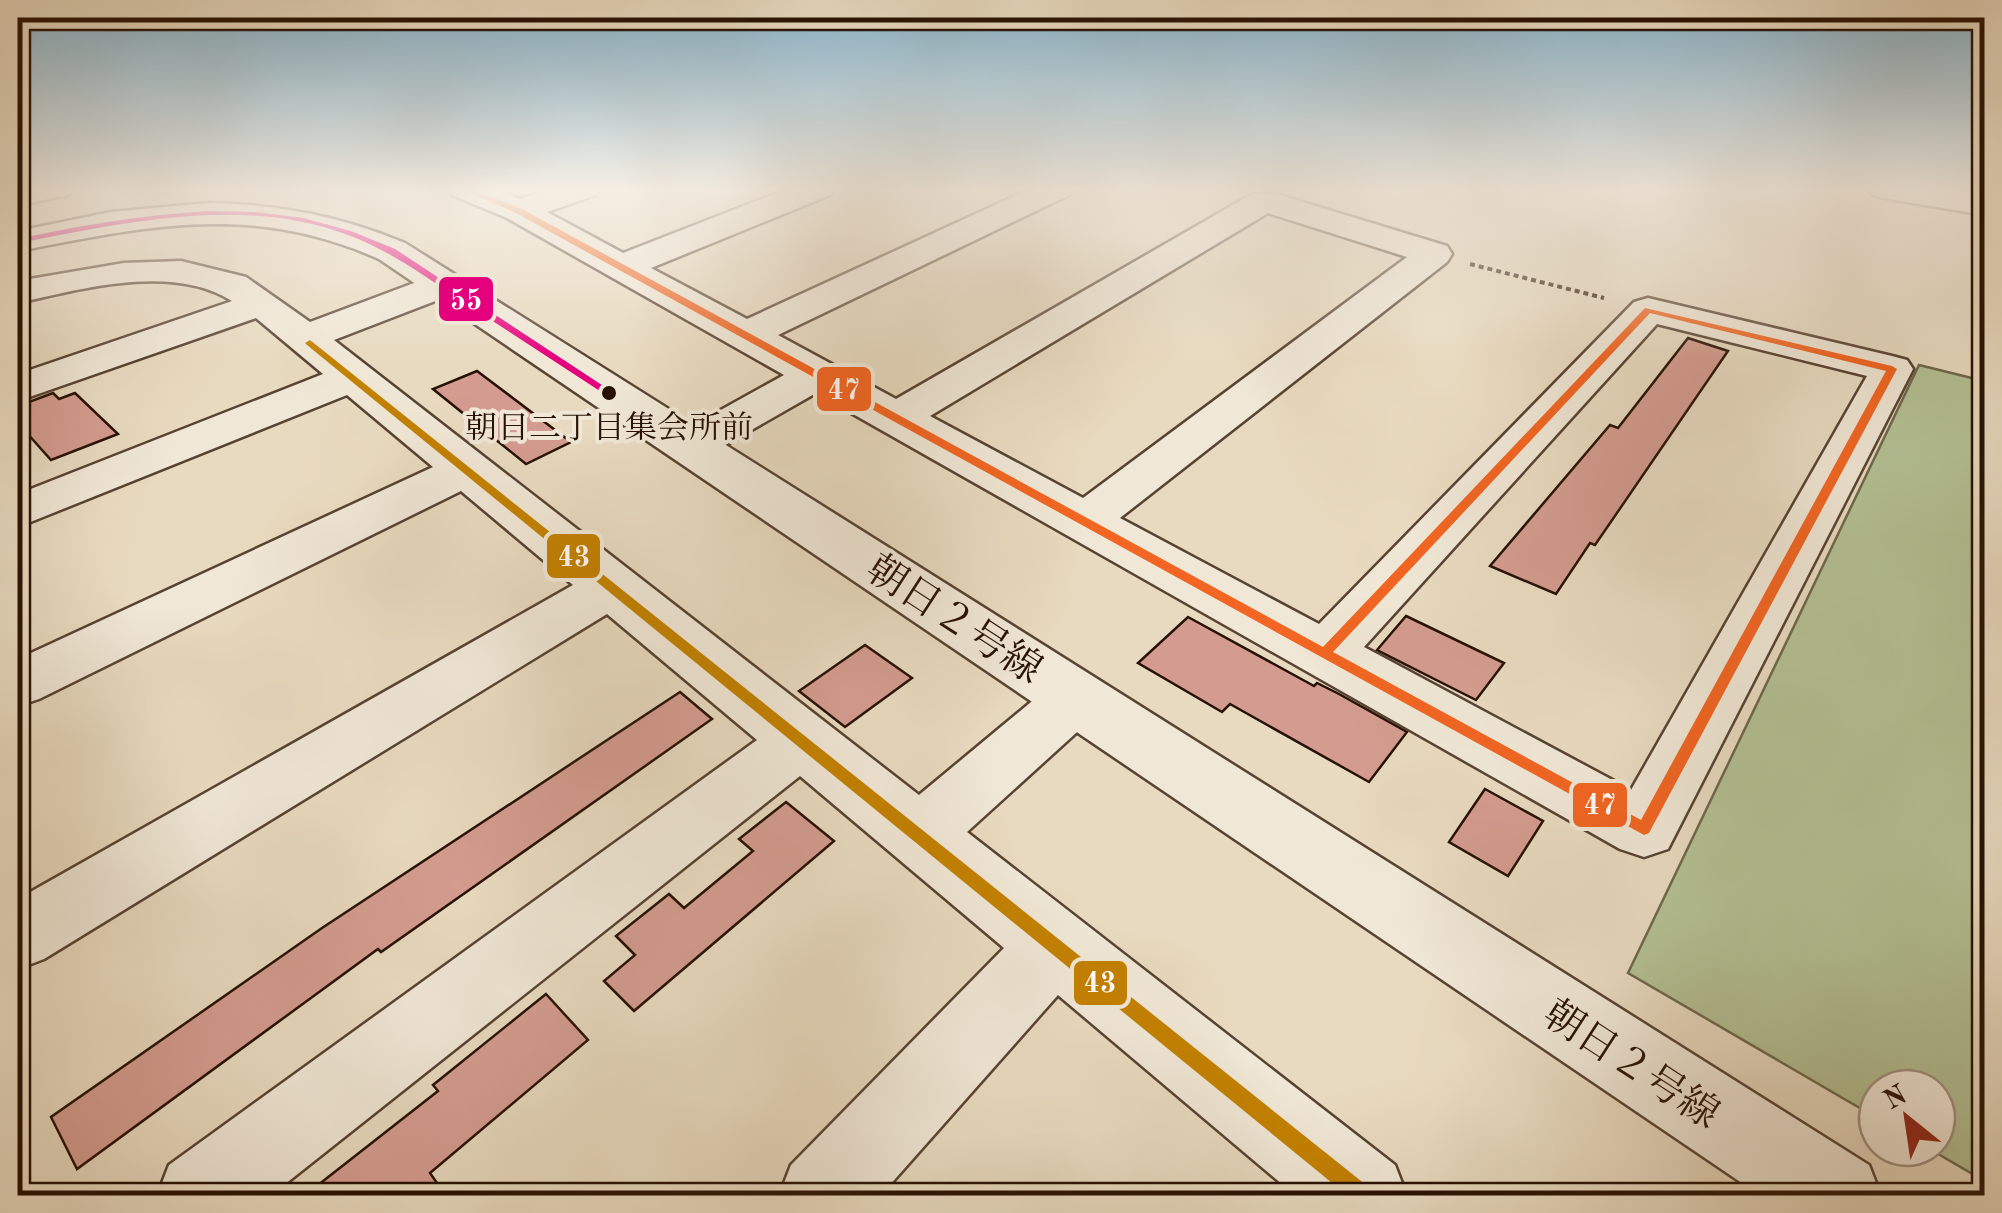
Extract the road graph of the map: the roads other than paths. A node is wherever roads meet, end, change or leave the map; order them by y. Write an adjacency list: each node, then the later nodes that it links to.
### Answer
1 (377, 245): 8 (street, 朝日２号線)
2 (580, 245): 7 (street)
3 (677, 245): 7 (street)
4 (939, 245): 11 (street)
5 (1191, 245): 16 (street)
6 (1403, 245): 20 (street)
7 (621, 267): 11 (street)
8 (443, 285): 12 (street); 17 (street, 朝日２号線)
9 (18, 292): 10 (street)
10 (262, 303): 12 (street); 15 (street)
11 (746, 336): 13 (street)
12 (304, 338): 14 (street)
13 (814, 376): 16 (street); 17 (street)
14 (350, 378): 18 (street); 19 (street)
15 (18, 388)
16 (895, 418): 20 (street)
17 (690, 446): 24 (street, 朝日２号線)
18 (465, 470): 21 (street); 23 (street)
19 (18, 512)
20 (1084, 521): 22 (street)
21 (611, 587): 25 (street); 27 (street)
22 (1326, 652): 22 (street)
23 (18, 684)
24 (1076, 698): 26 (street); 32 (street, 朝日２号線)
25 (801, 741): 26 (street); 29 (street)
26 (919, 834): 28 (street)
27 (18, 936)
28 (1054, 947): 30 (street); 31 (street)
29 (200, 1196)
30 (822, 1196)
31 (1364, 1196)
32 (1838, 1196)

